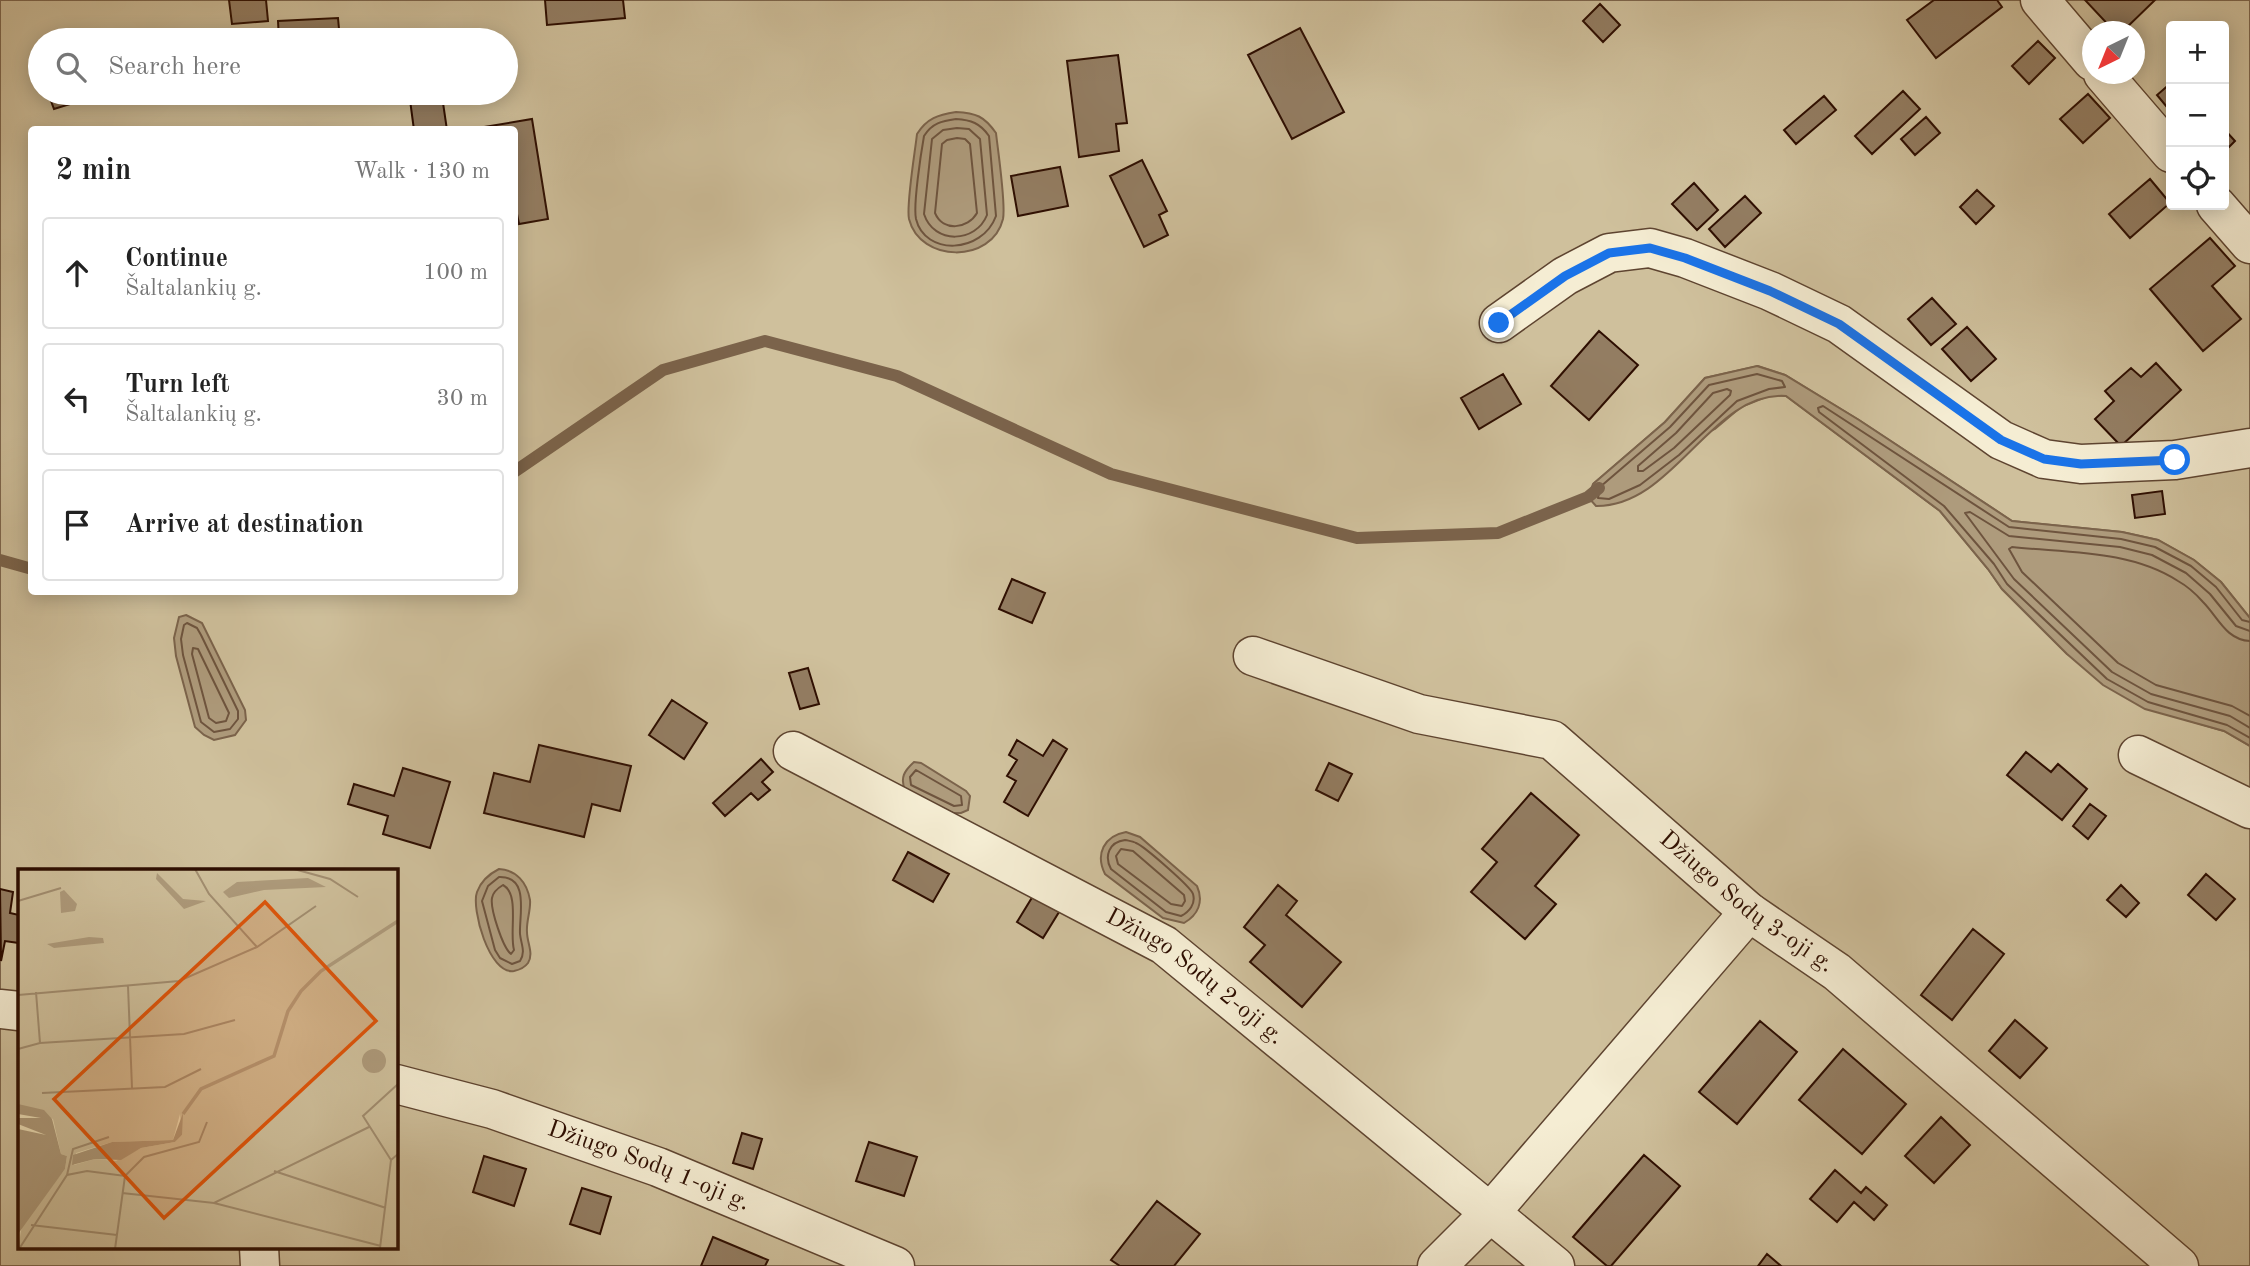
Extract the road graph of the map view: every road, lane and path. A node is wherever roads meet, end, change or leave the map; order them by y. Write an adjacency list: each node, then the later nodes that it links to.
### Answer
1 (2040, 0): 2 (street)
2 (2082, 49)
3 (2112, 84): 4 (street)
4 (2166, 147)
5 (2220, 210): 6 (street)
6 (2250, 244)
7 (1499, 323): 8 (street)
8 (2250, 448)
9 (1253, 656): 13 (street, Džiugo Sodų 3-oji g.)
10 (793, 751): 17 (street, Džiugo Sodų 2-oji g.)
11 (2138, 755): 12 (street)
12 (2250, 809)
13 (1749, 912): 17 (street); 23 (street, Džiugo Sodų 3-oji g.)
14 (0, 1009): 15 (street)
15 (18, 1011)
16 (397, 1084): 20 (street, Džiugo Sodų 1-oji g.)
17 (1491, 1212): 21 (street); 22 (street, Džiugo Sodų 2-oji g.)
18 (259, 1248): 19 (street)
19 (260, 1266)
20 (895, 1266)
21 (1437, 1266)
22 (1555, 1266)
23 (2179, 1266)

